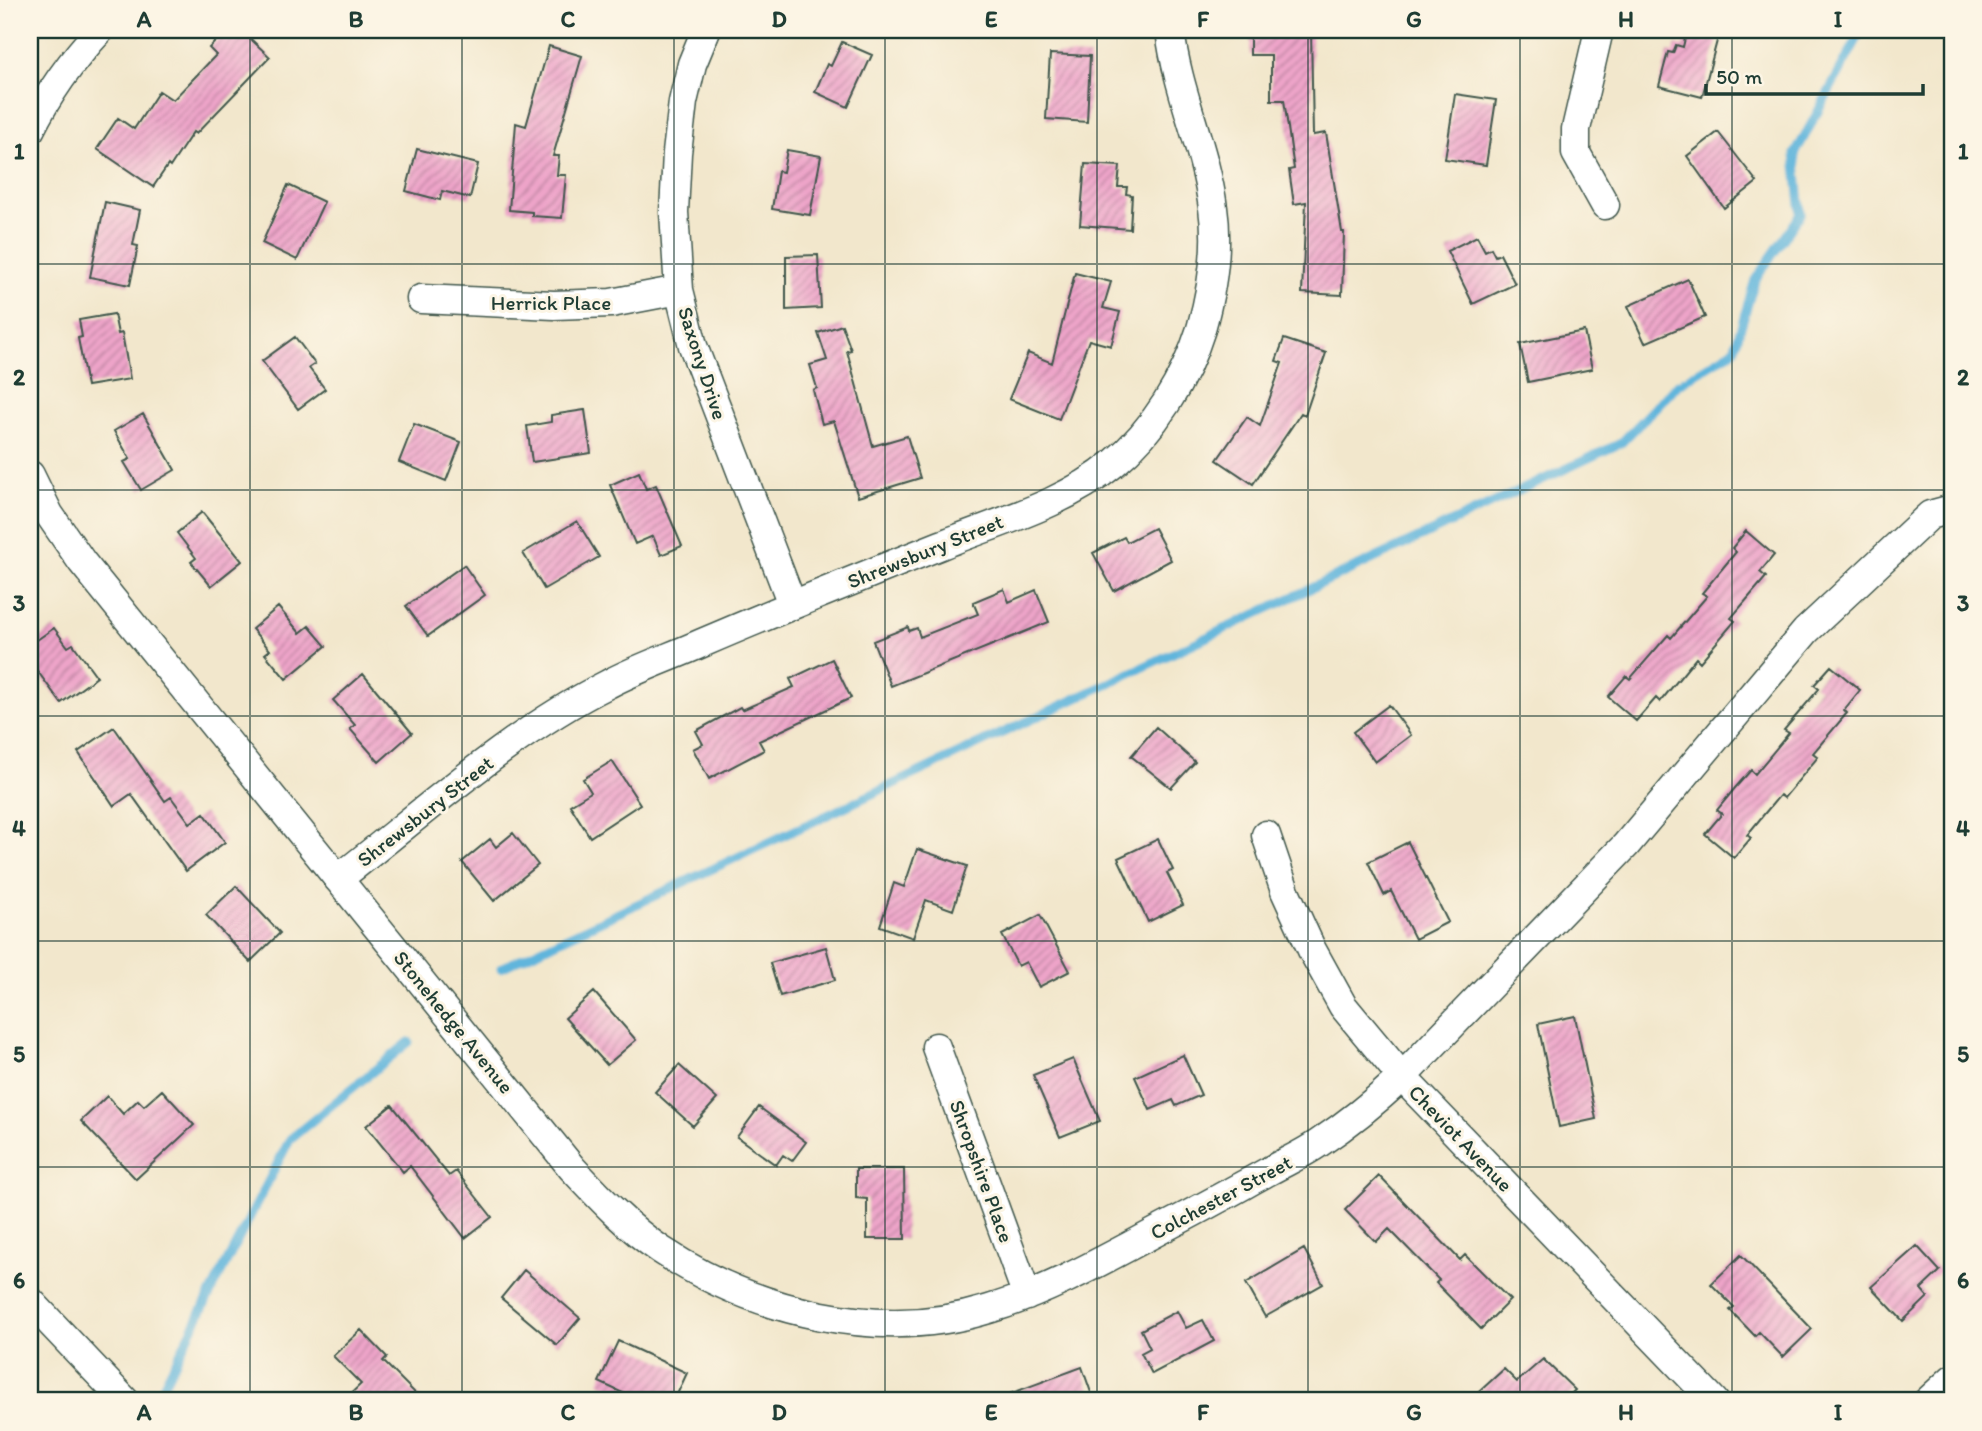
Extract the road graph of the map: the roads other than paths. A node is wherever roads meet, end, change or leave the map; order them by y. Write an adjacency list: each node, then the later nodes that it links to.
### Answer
1 (100, 30): 5 (street)
2 (706, 30): 7 (street, Saxony Drive)
3 (1170, 30): 11 (street, Shrewsbury Street)
4 (1599, 30): 6 (street)
5 (30, 131)
6 (1605, 205)
7 (679, 290): 8 (street, Herrick Place); 11 (street, Saxony Drive)
8 (421, 299)
9 (30, 475): 13 (street, Stonehedge Avenue)
10 (1952, 509): 15 (street, Colchester Street)
11 (792, 604): 13 (street, Shrewsbury Street)
12 (1266, 835): 15 (street, Cheviot Avenue)
13 (338, 879): 16 (street, Stonehedge Avenue)
14 (936, 1047): 16 (street, Shropshire Place)
15 (1402, 1077): 16 (street, Colchester Street); 20 (street, Cheviot Avenue)
16 (1027, 1296)
17 (30, 1301): 19 (street)
18 (1952, 1379): 21 (street)
19 (125, 1401)
20 (1714, 1401)
21 (1928, 1401)

